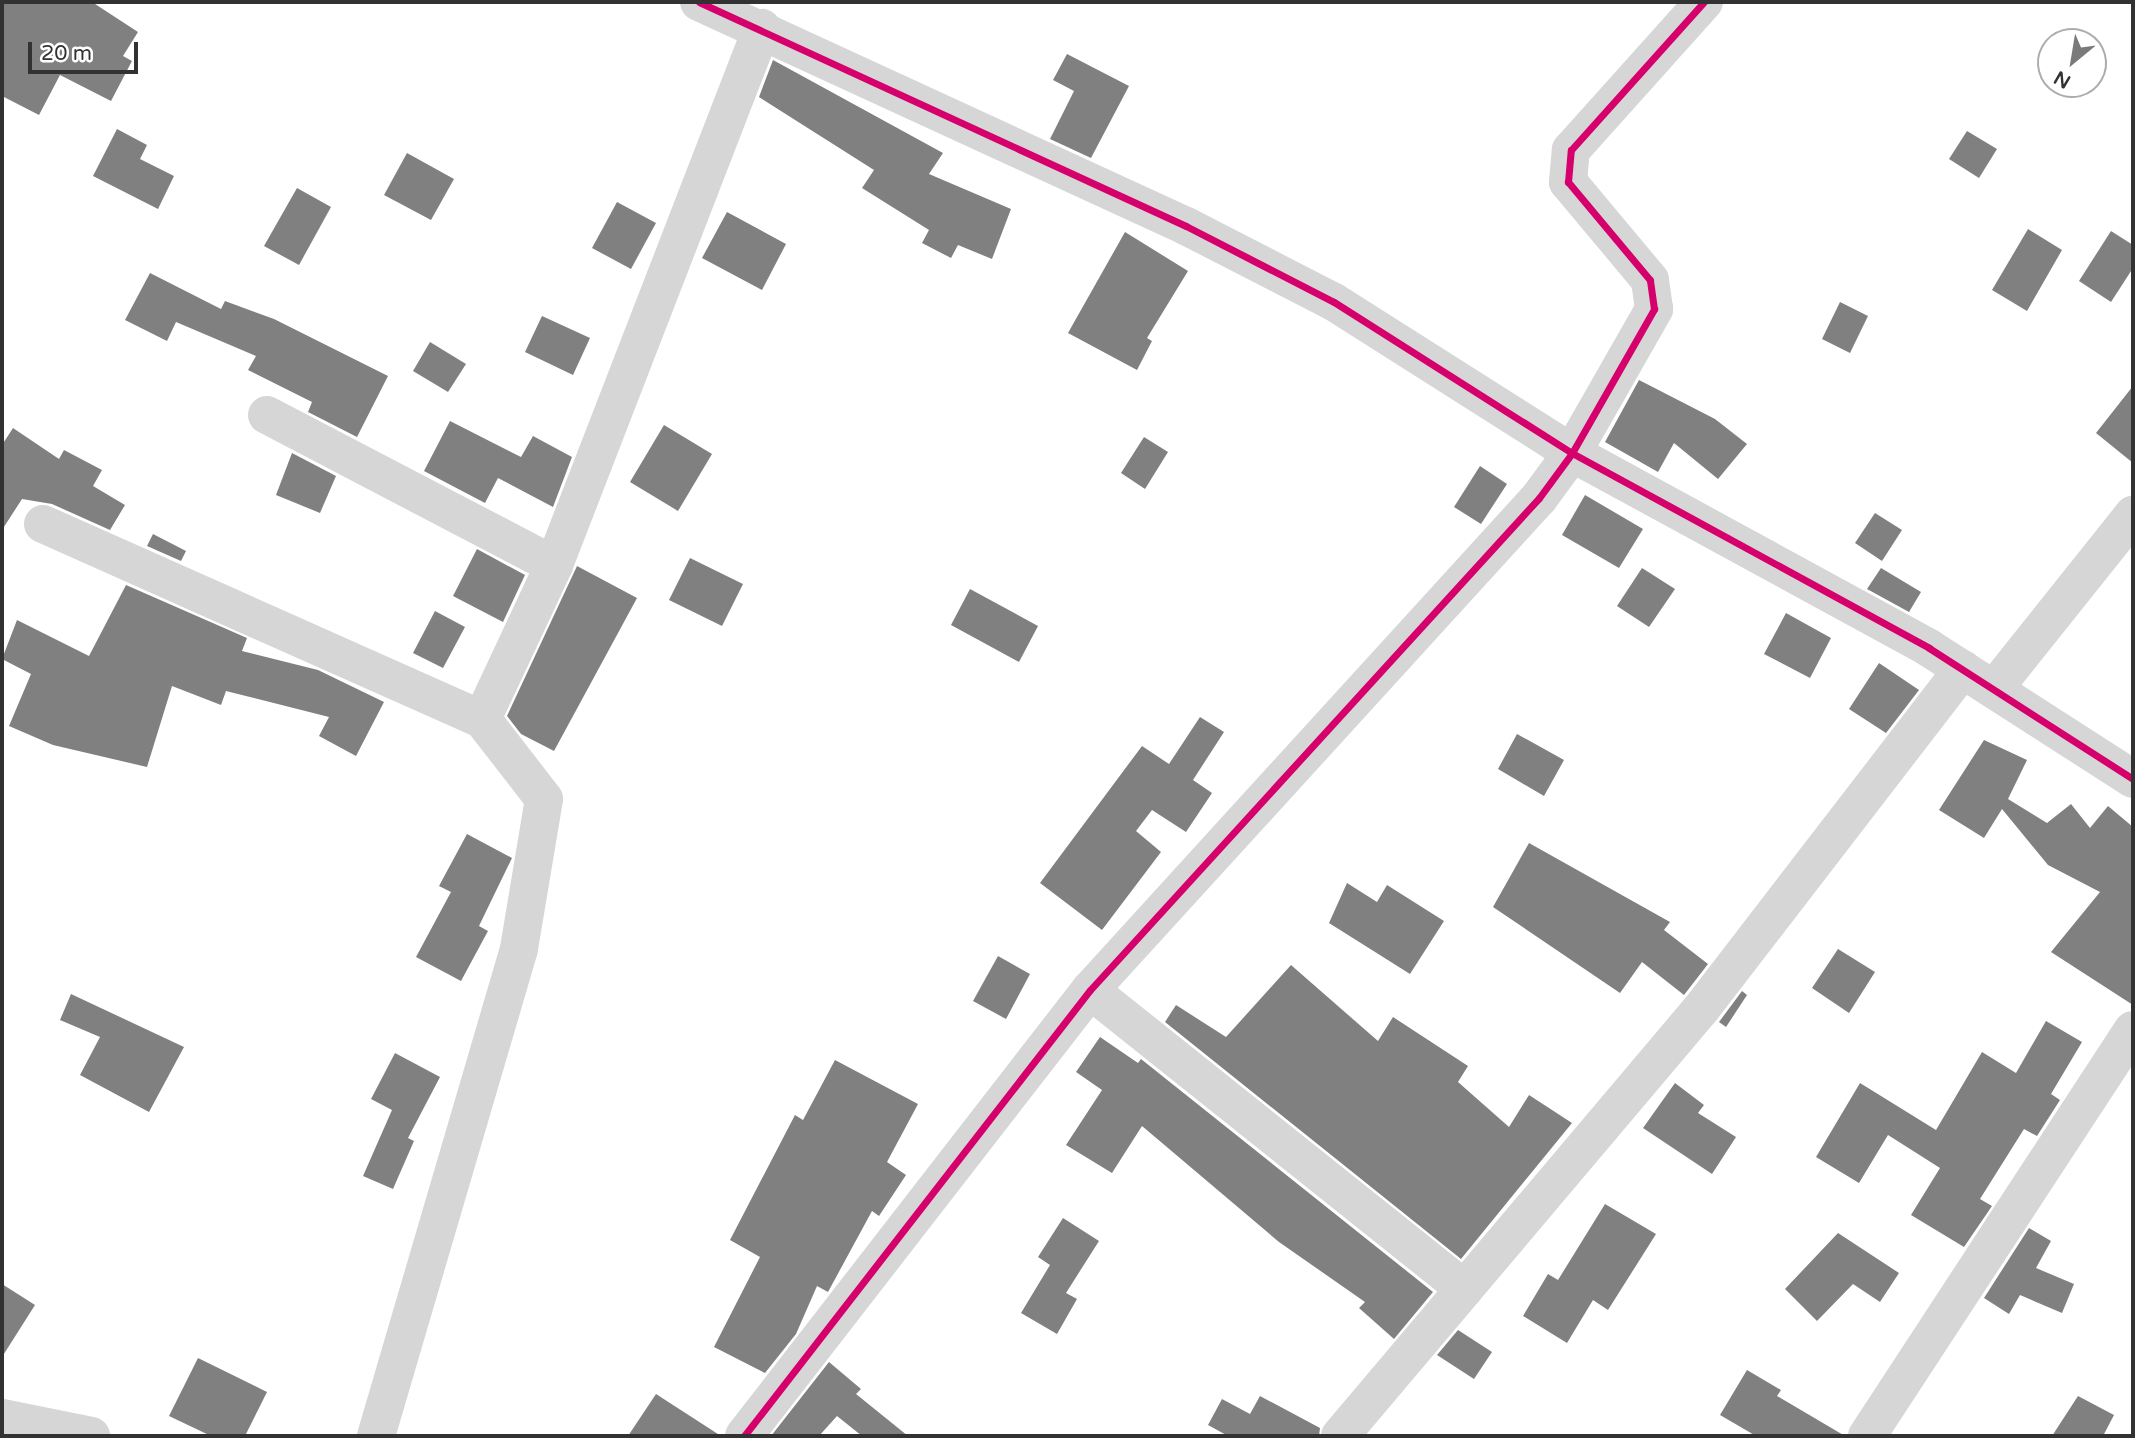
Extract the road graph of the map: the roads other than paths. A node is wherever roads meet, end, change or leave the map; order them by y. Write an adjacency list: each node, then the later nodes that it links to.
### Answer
1 (699, 2): 3 (street)
2 (1704, 2): 5 (street)
3 (762, 28): 5 (street); 8 (street)
4 (267, 415): 8 (street)
5 (1572, 453): 9 (street); 12 (street)
6 (2133, 515): 9 (street)
7 (43, 524): 10 (street)
8 (554, 565): 10 (street)
9 (1979, 679): 11 (street); 14 (street)
10 (482, 719): 17 (street)
11 (2133, 779)
12 (1090, 990): 14 (street); 18 (street)
13 (2133, 1030): 20 (street)
14 (1464, 1289): 19 (street)
15 (2, 1418): 16 (street)
16 (91, 1436)
17 (376, 1436)
18 (744, 1436)
19 (1340, 1436)
20 (1867, 1436)

